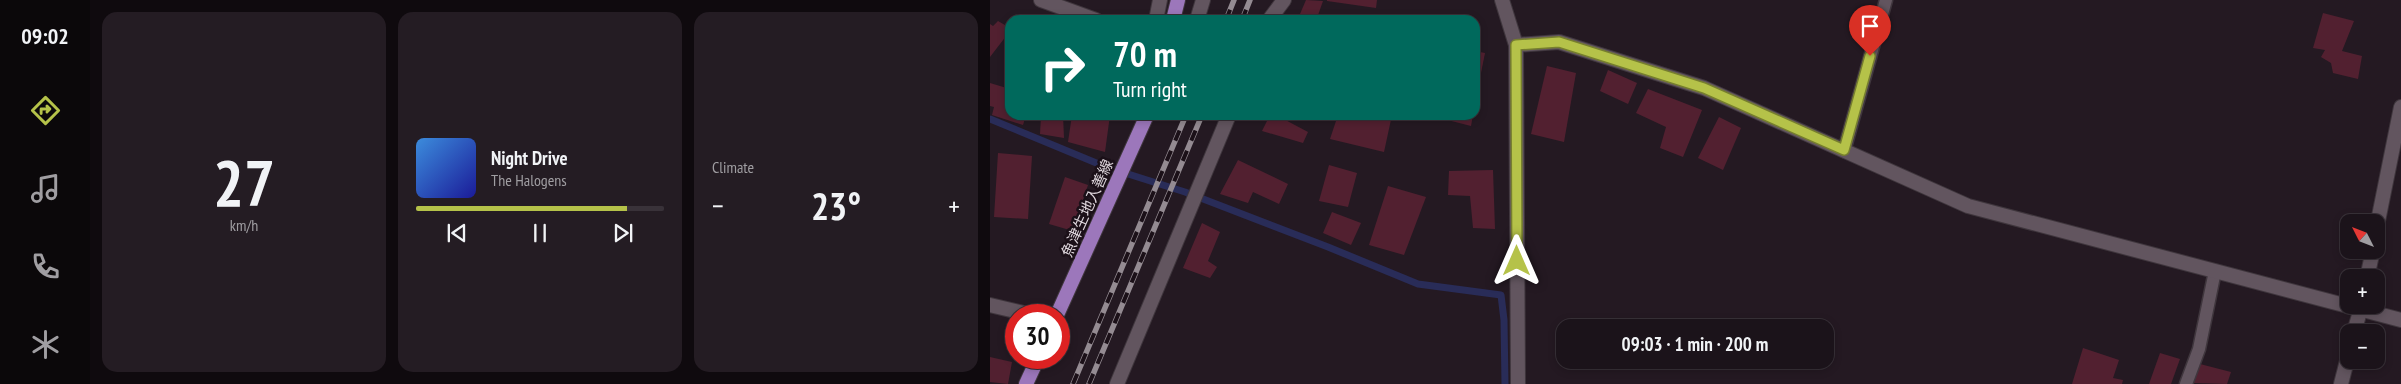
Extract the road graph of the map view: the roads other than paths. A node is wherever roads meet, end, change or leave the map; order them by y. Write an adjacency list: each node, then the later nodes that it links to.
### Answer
1 (1041, 0): 8 (street)
2 (1160, 0): 9 (street)
3 (1178, 0): 10 (main road)
4 (1203, 0): 11 (street)
5 (1284, 0): 12 (street)
6 (1502, 0): 13 (street)
7 (1886, 0): 17 (lane)
8 (1082, 15)
9 (1157, 15)
10 (1174, 15)
11 (1198, 15)
12 (1273, 15)
13 (1516, 45): 17 (street); 30 (street)
14 (2401, 108): 18 (street)
15 (1145, 120): 21 (main road, 魚津生地入善線)
16 (1226, 120): 29 (street)
17 (1844, 150): 19 (street)
18 (2379, 214)
19 (2215, 271): 20 (street); 31 (lane)
20 (2340, 302)
21 (1062, 304)
22 (990, 305): 23 (street)
23 (1005, 309)
24 (2383, 314): 25 (street)
25 (2401, 320)
26 (1033, 369): 28 (main road)
27 (2344, 369): 32 (street)
28 (1026, 384)
29 (1117, 384)
30 (1518, 384)
31 (2186, 384)
32 (2340, 384)

